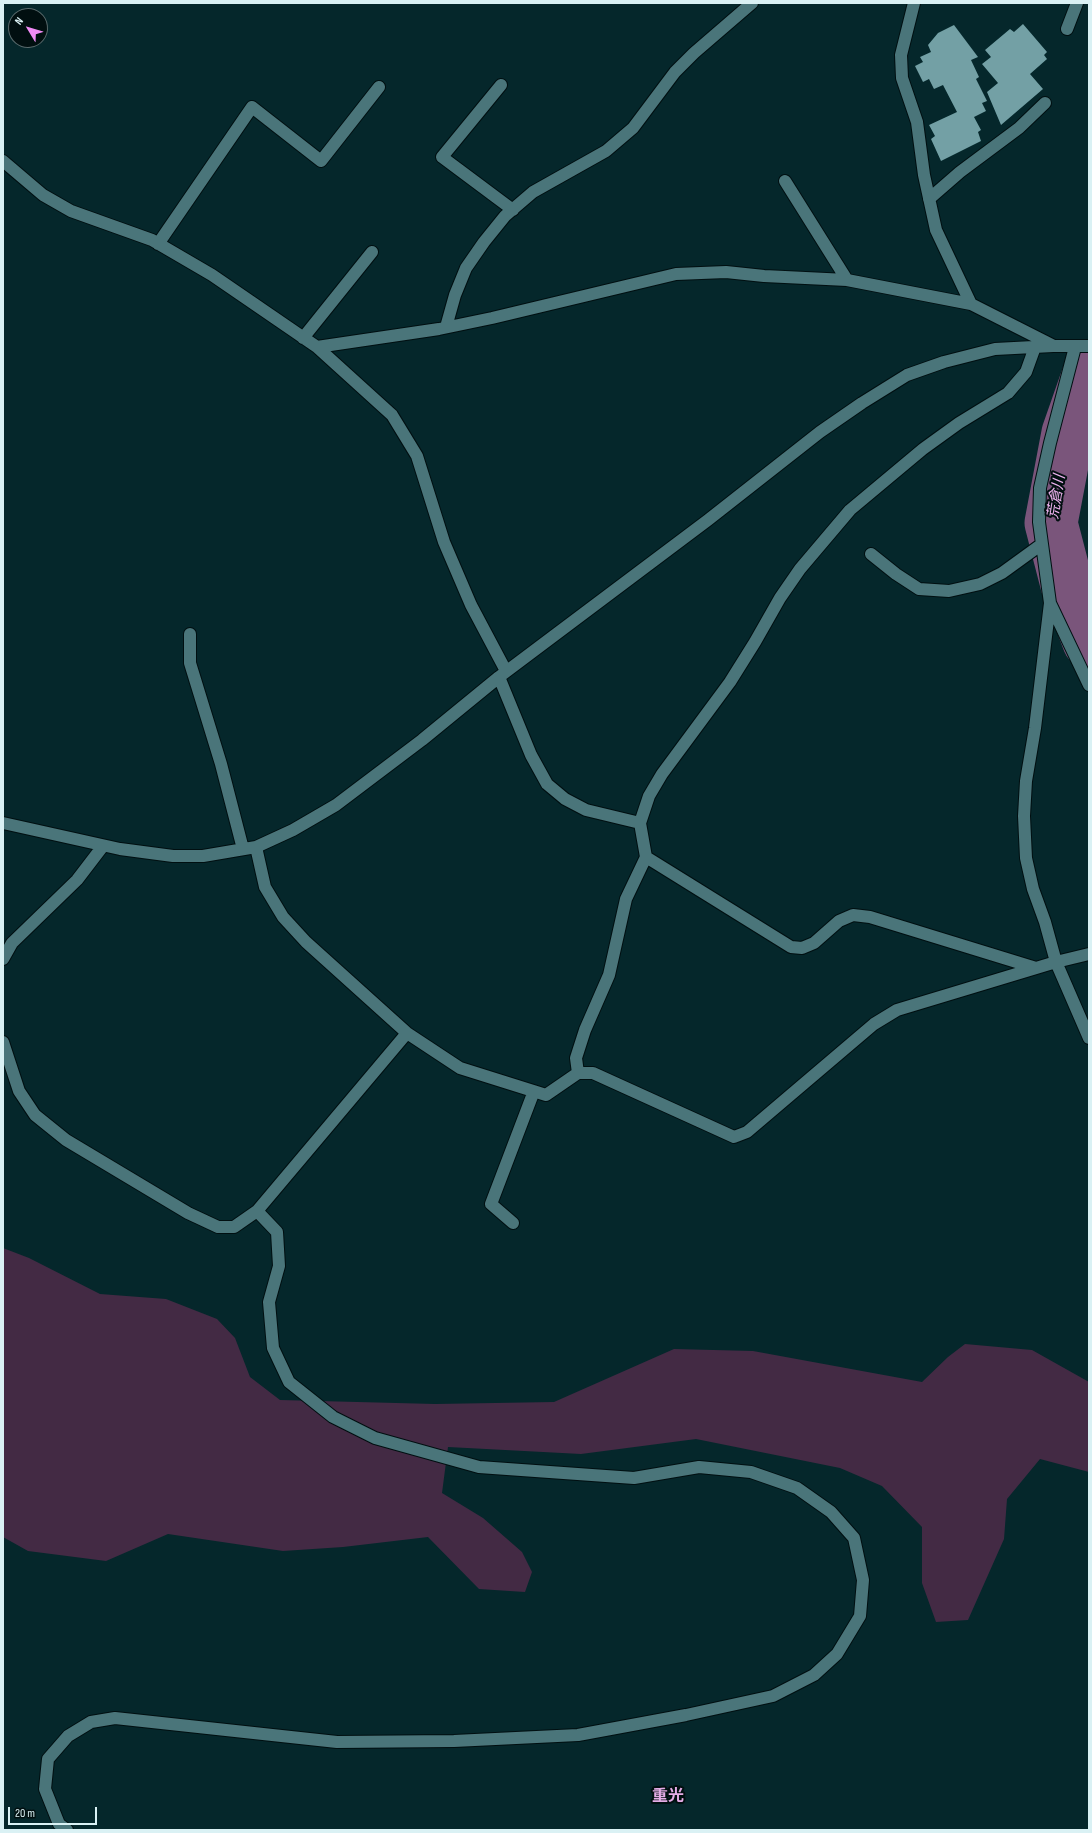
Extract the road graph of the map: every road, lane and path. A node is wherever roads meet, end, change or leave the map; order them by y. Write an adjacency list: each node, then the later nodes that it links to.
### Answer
1 (752, 3): 11 (street)
2 (914, 3): 10 (street)
3 (1074, 4): 4 (street)
4 (1067, 29)
5 (501, 86): 11 (street)
6 (379, 87): 12 (street)
7 (1046, 103): 10 (street)
8 (3, 161): 12 (street)
9 (785, 181): 14 (street)
10 (929, 199): 15 (street)
11 (513, 210): 16 (street)
12 (158, 244): 17 (street)
13 (372, 252): 17 (street)
14 (847, 280): 15 (street); 16 (street)
15 (970, 304): 18 (street)
16 (446, 327): 19 (street)
17 (303, 338): 19 (street)
18 (1053, 346): 20 (street); 21 (street)
19 (317, 347): 27 (street)
20 (1035, 347): 27 (street); 30 (street)
21 (1083, 347): 22 (street)
22 (1042, 544): 23 (street); 24 (street)
23 (872, 554)
24 (1050, 603): 26 (street); 36 (street)
25 (190, 634): 32 (street)
26 (1084, 663): 28 (street)
27 (503, 674): 30 (street); 32 (street)
28 (1089, 685)
29 (3, 823): 31 (street)
30 (640, 823): 33 (street)
31 (103, 846): 32 (street); 35 (street)
32 (250, 848): 38 (street)
33 (646, 857): 37 (street); 41 (street)
34 (1089, 954): 36 (street)
35 (3, 959)
36 (1056, 962): 37 (street); 39 (street)
37 (1036, 968): 41 (street)
38 (407, 1033): 42 (street); 43 (street)
39 (1089, 1038)
40 (3, 1042): 43 (street)
41 (578, 1073): 42 (street)
42 (534, 1091): 44 (street)
43 (257, 1211): 45 (street)
44 (513, 1223)
45 (67, 1830)

